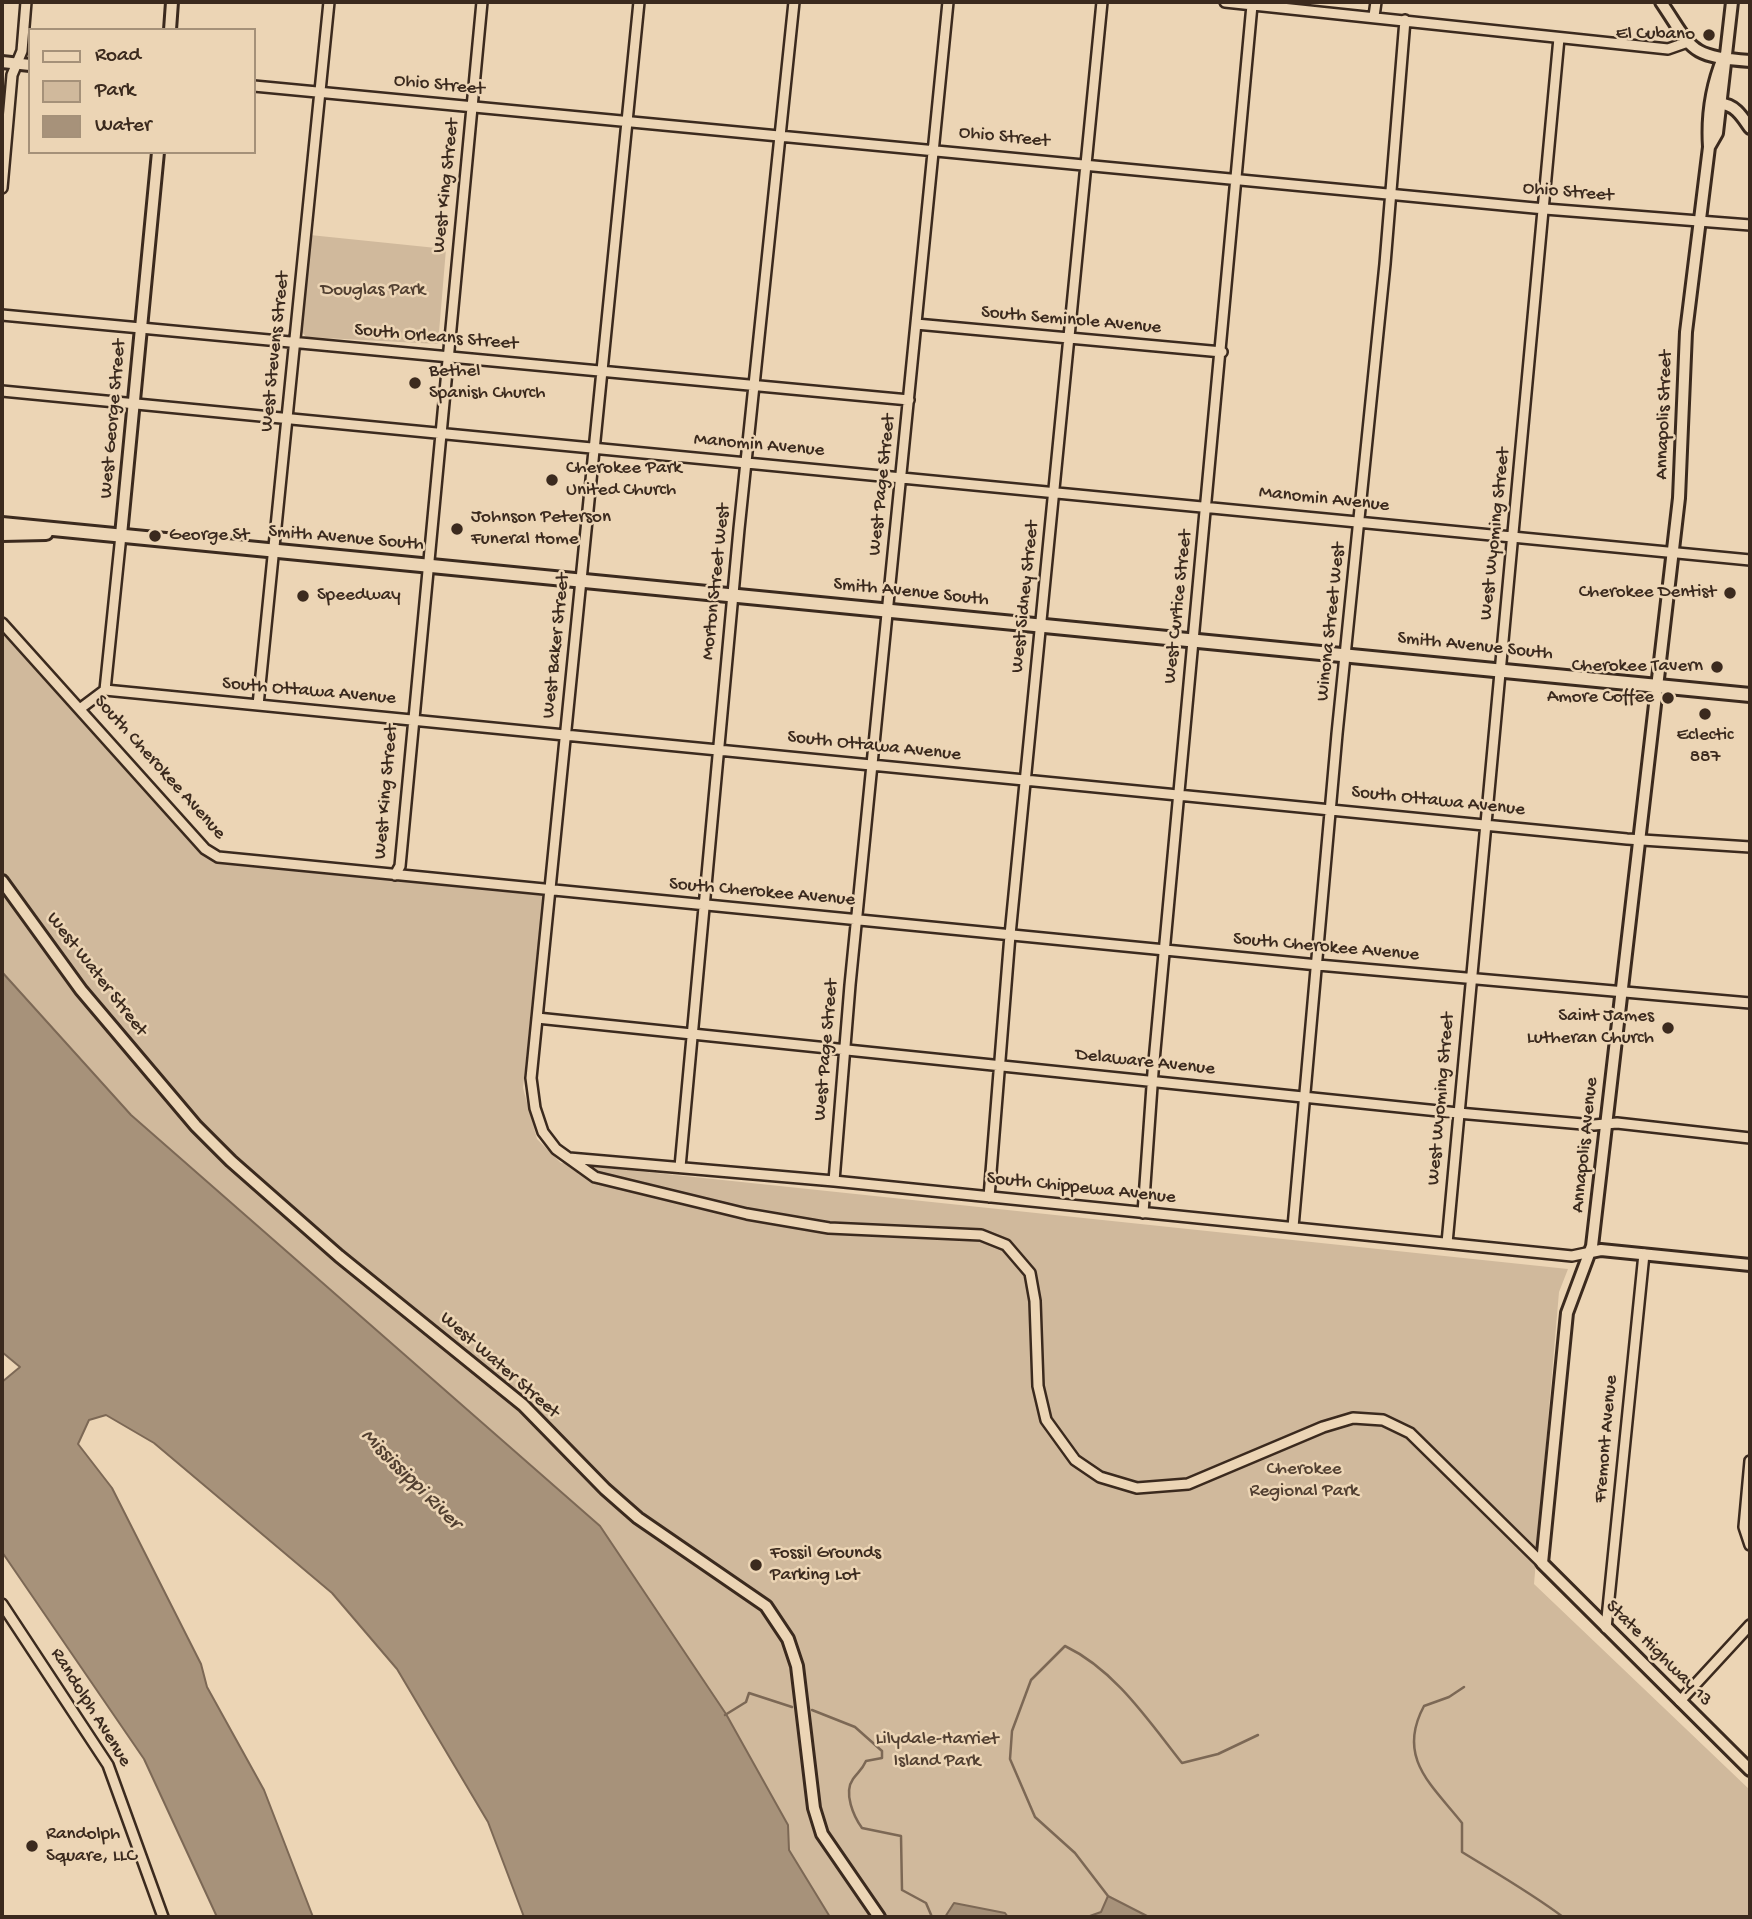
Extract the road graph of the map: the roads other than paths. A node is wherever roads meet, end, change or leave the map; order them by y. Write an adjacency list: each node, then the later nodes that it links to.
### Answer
1 (26, 2): 22 (street)
2 (172, 2): 16 (street)
3 (329, 2): 25 (street, West Stevens Street)
4 (482, 2): 27 (street, West King Street)
5 (639, 2): 28 (street, West Baker Street)
6 (794, 2): 30 (street, Morton Street West)
7 (948, 2): 32 (street, West Page Street)
8 (1102, 2): 34 (street, West Sidney Street)
9 (1229, 2): 13 (street)
10 (1376, 2): 14 (street)
11 (1661, 2): 18 (street)
12 (1732, 2): 19 (street, Annapolis Street)
13 (1252, 5): 14 (street); 35 (street, West Curtice Street)
14 (1374, 16): 15 (street)
15 (1405, 20): 17 (street); 37 (street, Winona Street West)
16 (170, 28)
17 (1559, 38): 18 (street); 38 (street, West Wyoming Street)
18 (1688, 41): 19 (street)
19 (1723, 58): 20 (street); 26 (street, Annapolis Street); 31 (street, Annapolis Street)
20 (1750, 61)
21 (2, 62): 22 (street)
22 (17, 63): 23 (street); 36 (street)
23 (28, 65)
24 (256, 86): 25 (street, Ohio Street)
25 (319, 92): 27 (street, Ohio Street); 45 (street, West Stevens Street)
26 (1721, 104): 29 (street); 31 (street, Annapolis Street)
27 (472, 107): 28 (street, Ohio Street); 47 (street, West King Street)
28 (626, 120): 30 (street, Ohio Street); 48 (street, West Baker Street)
29 (1750, 128)
30 (780, 134): 32 (street, Ohio Street); 49 (street, Morton Street West)
31 (1709, 147): 39 (street, Annapolis Street)
32 (934, 148): 34 (street, Ohio Street); 42 (street, West Page Street)
33 (158, 154): 43 (street, West George Street)
34 (1087, 163): 35 (street, Ohio Street); 44 (street, West Sidney Street)
35 (1236, 179): 37 (street, Ohio Street); 46 (street, West Curtice Street)
36 (2, 188)
37 (1389, 194): 38 (street, Ohio Street); 60 (street, Winona Street West)
38 (1545, 209): 39 (street, Ohio Street); 65 (street, West Wyoming Street)
39 (1700, 221): 40 (street, Ohio Street); 66 (street, Annapolis Street)
40 (1750, 225)
41 (2, 315): 43 (street, South Orleans Street)
42 (916, 324): 44 (street, South Seminole Avenue); 51 (street, West Page Street)
43 (141, 328): 45 (street, South Orleans Street); 52 (street, West George Street)
44 (1069, 339): 46 (street, South Seminole Avenue); 58 (street, West Sidney Street)
45 (294, 343): 47 (street, South Orleans Street); 53 (street, West Stevens Street)
46 (1222, 352): 59 (street, West Curtice Street)
47 (448, 357): 48 (street, South Orleans Street); 54 (street, West King Street)
48 (603, 372): 49 (street, South Orleans Street); 55 (street, West Baker Street)
49 (755, 386): 51 (street, South Orleans Street); 56 (street, Morton Street West)
50 (2, 391): 52 (street, Manomin Avenue)
51 (909, 400): 57 (street, West Page Street)
52 (133, 405): 53 (street, Manomin Avenue); 64 (street, West George Street)
53 (287, 419): 54 (street, Manomin Avenue); 67 (street, West Stevens Street)
54 (441, 435): 55 (street, Manomin Avenue); 69 (street, West King Street)
55 (595, 449): 56 (street, Manomin Avenue); 70 (street, West Baker Street)
56 (748, 462): 57 (street, Manomin Avenue); 71 (street, Morton Street West)
57 (902, 477): 58 (street, Manomin Avenue); 72 (street, West Page Street)
58 (1054, 492): 59 (street, Manomin Avenue); 74 (street, West Sidney Street)
59 (1207, 507): 60 (street, Manomin Avenue); 75 (street, West Curtice Street)
60 (1360, 521): 65 (street, Manomin Avenue); 76 (street, Winona Street West)
61 (2, 524): 62 (main road, Smith Avenue South)
62 (67, 531): 63 (main road, Smith Avenue South); 64 (main road, Smith Avenue South)
63 (2, 534)
64 (121, 535): 67 (main road, Smith Avenue South); 79 (street, West George Street)
65 (1514, 537): 66 (street, Manomin Avenue); 77 (street, West Wyoming Street)
66 (1674, 551): 68 (street); 78 (street, Annapolis Street)
67 (275, 552): 69 (main road, Smith Avenue South); 81 (street, West Stevens Street)
68 (1750, 560)
69 (426, 566): 70 (main road, Smith Avenue South); 83 (street, West King Street)
70 (582, 580): 71 (main road, Smith Avenue South); 84 (street, West Baker Street)
71 (733, 595): 72 (main road, Smith Avenue South); 85 (street, Morton Street West)
72 (887, 610): 74 (main road, Smith Avenue South); 86 (street, West Page Street)
73 (2, 623): 82 (street, South Cherokee Avenue)
74 (1040, 625): 75 (main road, Smith Avenue South); 87 (street, West Sidney Street)
75 (1194, 640): 76 (main road, Smith Avenue South); 88 (street, West Curtice Street)
76 (1347, 654): 77 (main road, Smith Avenue South); 89 (street, Winona Street West)
77 (1500, 669): 78 (main road, Smith Avenue South); 90 (street, West Wyoming Street)
78 (1657, 685): 80 (main road, Smith Avenue South); 91 (street, Annapolis Avenue)
79 (105, 690): 81 (street, South Ottawa Avenue); 82 (street)
80 (1750, 695)
81 (258, 705): 83 (street, South Ottawa Avenue)
82 (81, 708): 93 (street, South Cherokee Avenue)
83 (411, 720): 84 (street, South Ottawa Avenue); 93 (street, West King Street)
84 (566, 734): 85 (street, South Ottawa Avenue); 95 (street, West Baker Street)
85 (719, 749): 86 (street, South Ottawa Avenue); 96 (street, Morton Street West)
86 (872, 764): 87 (street, South Ottawa Avenue); 97 (street, West Page Street)
87 (1026, 779): 88 (street, South Ottawa Avenue); 98 (street, West Sidney Street)
88 (1180, 794): 89 (street, South Ottawa Avenue); 99 (street, West Curtice Street)
89 (1332, 809): 90 (street, South Ottawa Avenue); 100 (street, Winona Street West)
90 (1485, 824): 91 (street, South Ottawa Avenue); 101 (street, West Wyoming Street)
91 (1639, 838): 92 (street, South Ottawa Avenue); 102 (street, Annapolis Avenue)
92 (1750, 847)
93 (395, 875): 95 (street, South Cherokee Avenue)
94 (2, 881): 132 (street, West Water Street)
95 (551, 890): 96 (street, South Cherokee Avenue); 104 (street, West Baker Street)
96 (703, 905): 97 (street, South Cherokee Avenue); 105 (street, Morton Street West)
97 (857, 919): 98 (street, South Cherokee Avenue); 106 (street, West Page Street)
98 (1010, 935): 99 (street, South Cherokee Avenue); 107 (street, West Sidney Street)
99 (1165, 950): 100 (street, South Cherokee Avenue); 108 (street, West Curtice Street)
100 (1318, 965): 101 (street, South Cherokee Avenue); 109 (street, Winona Street West)
101 (1469, 979): 102 (street, South Cherokee Avenue); 110 (street, West Wyoming Street)
102 (1620, 992): 103 (street, South Cherokee Avenue); 111 (street, Annapolis Avenue)
103 (1750, 1003)
104 (537, 1018): 105 (street, Delaware Avenue); 113 (street, West Baker Street)
105 (690, 1034): 106 (street, Delaware Avenue); 114 (street, Morton Street West)
106 (844, 1051): 107 (street, Delaware Avenue); 115 (street, West Page Street)
107 (998, 1066): 108 (street, Delaware Avenue); 116 (street, West Sidney Street)
108 (1152, 1082): 109 (street, Delaware Avenue); 117 (street, West Curtice Street)
109 (1305, 1097): 110 (street, Delaware Avenue); 118 (street, Winona Street West)
110 (1458, 1113): 111 (street, Delaware Avenue); 119 (street, West Wyoming Street)
111 (1606, 1124): 112 (street, Delaware Avenue); 120 (street, Annapolis Avenue)
112 (1750, 1138)
113 (567, 1158): 114 (street, South Chippewa Avenue); 125 (street, West Baker Street)
114 (680, 1167): 115 (street, South Chippewa Avenue)
115 (834, 1181): 116 (street, South Chippewa Avenue)
116 (989, 1197): 117 (street, South Chippewa Avenue)
117 (1143, 1213): 118 (street, South Chippewa Avenue)
118 (1293, 1227): 119 (street, South Chippewa Avenue)
119 (1447, 1243): 120 (street, South Chippewa Avenue)
120 (1591, 1252): 121 (street); 125 (street, Annapolis Avenue)
121 (1644, 1254): 122 (street); 128 (street, Fremont Avenue)
122 (1750, 1265)
123 (1750, 1461): 124 (street)
124 (1750, 1545)
125 (1542, 1563): 128 (street, State Highway 13)
126 (2, 1604): 131 (street, Randolph Avenue)
127 (1750, 1625): 129 (street)
128 (1606, 1628): 129 (street, State Highway 13)
129 (1680, 1700): 130 (street, State Highway 13)
130 (1750, 1770)
131 (163, 1917)
132 (879, 1917)

